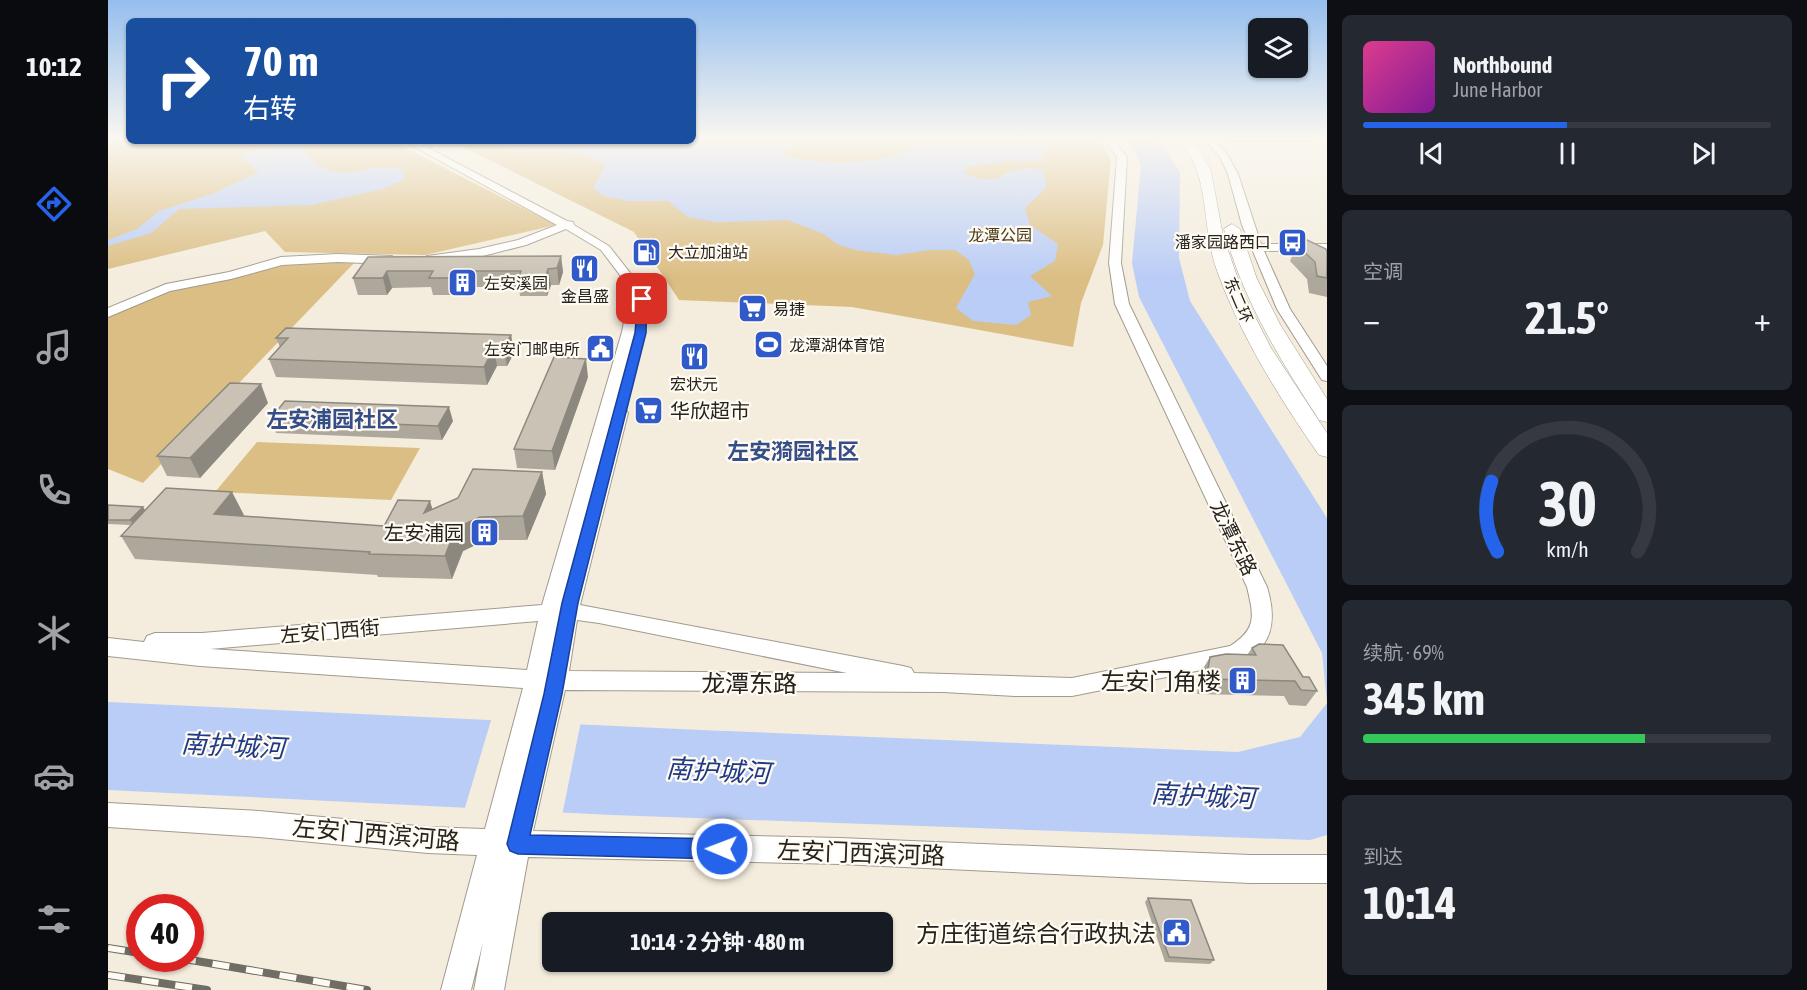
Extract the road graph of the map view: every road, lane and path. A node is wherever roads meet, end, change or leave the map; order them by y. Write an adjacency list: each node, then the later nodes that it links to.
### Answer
1 (487, 185): 7 (street)
2 (500, 185): 7 (street)
3 (1120, 185): 20 (street, 龙潭东路)
4 (1206, 185): 17 (highway, 东二环)
5 (1222, 185): 14 (highway, 东二环)
6 (1237, 185): 8 (street)
7 (568, 224): 10 (street); 18 (street)
8 (1257, 248): 9 (street); 12 (street)
9 (1327, 248)
10 (418, 260)
11 (402, 261): 13 (street)
12 (1283, 306): 14 (highway); 15 (street)
13 (108, 313)
14 (1285, 351): 16 (highway, 东二环)
15 (1327, 377)
16 (1327, 415)
17 (1327, 450)
18 (560, 611): 19 (street, 左安门西街); 20 (street, 龙潭东路); 21 (street)
19 (108, 645): 21 (street, 左安门西街)
20 (943, 683): 21 (street, 龙潭东路)
21 (543, 692): 23 (street)
22 (108, 815): 23 (street, 左安门西滨河路)
23 (509, 834): 24 (street, 左安门西滨河路); 25 (street); 26 (street)
24 (1327, 869)
25 (456, 990)
26 (489, 990)

